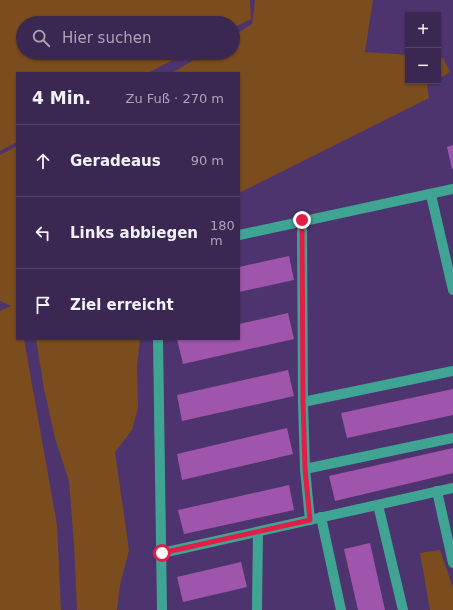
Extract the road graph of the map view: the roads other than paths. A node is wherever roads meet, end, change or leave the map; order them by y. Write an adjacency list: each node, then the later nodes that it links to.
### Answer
1 (453, 189): 2 (lane)
2 (431, 195): 3 (lane); 5 (lane)
3 (302, 220): 4 (lane); 8 (lane)
4 (240, 235)
5 (453, 290)
6 (158, 340): 16 (lane)
7 (453, 371): 8 (lane)
8 (303, 402): 10 (lane)
9 (453, 438): 10 (lane)
10 (305, 469): 14 (lane)
11 (453, 488): 12 (lane)
12 (437, 491): 13 (lane); 17 (lane)
13 (378, 505): 14 (lane); 21 (lane)
14 (316, 519): 15 (lane); 20 (lane)
15 (258, 532): 16 (lane); 19 (lane)
16 (162, 553): 18 (lane)
17 (453, 563)
18 (162, 610)
19 (257, 610)
20 (341, 610)
21 (403, 610)

